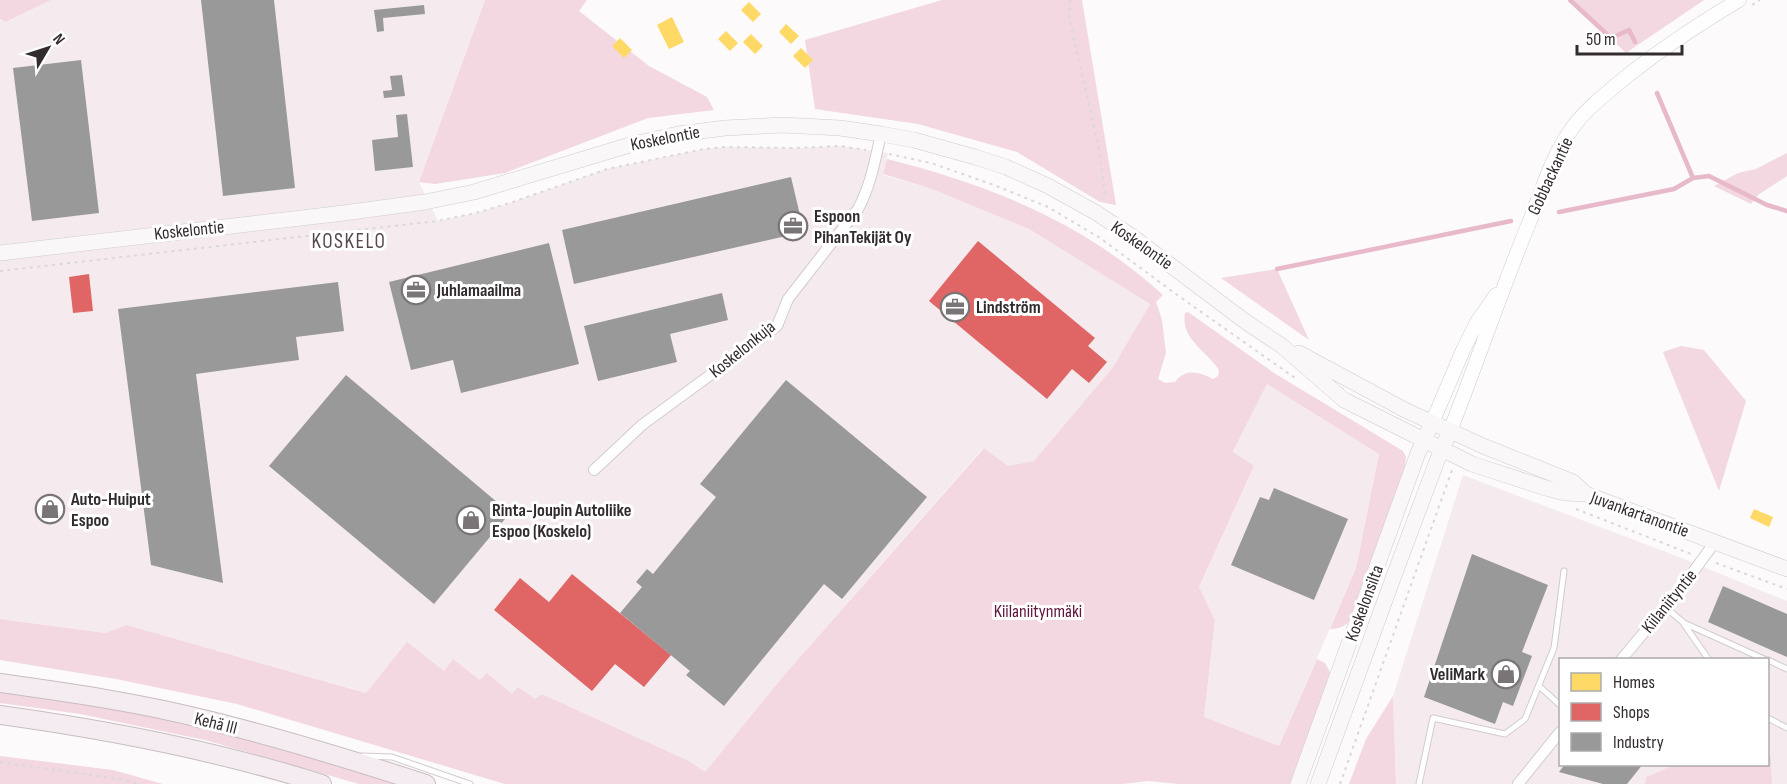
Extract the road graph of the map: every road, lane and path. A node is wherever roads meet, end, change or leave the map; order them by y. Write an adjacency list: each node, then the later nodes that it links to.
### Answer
1 (1070, 0): 6 (path)
2 (1760, 0): 3 (path)
3 (1745, 3): 9 (street, Gobbackantie)
4 (881, 134): 5 (street, Koskelonkuja); 6 (main road, Koskelontie); 7 (main road, Koskelontie)
5 (878, 151): 8 (path); 11 (path); 16 (street, Koskelonkuja)
6 (1095, 212): 10 (main road, Koskelontie)
7 (0, 253)
8 (0, 271)
9 (1503, 286): 12 (street, Gobbackantie); 13 (street, Gobbackantie)
10 (1282, 346): 12 (main road, Koskelontie); 14 (main road, Koskelontie)
11 (1296, 378)
12 (1432, 423): 13 (main road, Koskelontie); 14 (main road, Koskelonsilta)
13 (1450, 431): 15 (main road, Koskelonsilta); 17 (main road, Koskelontie)
14 (1424, 441): 15 (main road, Juvankartanontie); 44 (main road, Koskelonsilta)
15 (1440, 455): 17 (main road, Juvankartanontie); 45 (main road, Koskelonsilta); 46 (path)
16 (594, 470)
17 (1586, 494): 19 (main road, Juvankartanontie)
18 (1571, 507): 20 (path)
19 (1715, 542): 20 (street, Kiilaniityntie); 21 (main road, Juvankartanontie)
20 (1703, 558): 23 (path); 24 (street, Kiilaniityntie)
21 (1787, 569)
22 (1564, 571): 32 (lane)
23 (1787, 589)
24 (1665, 607): 25 (lane); 26 (street, Kiilaniityntie)
25 (1683, 623): 27 (lane); 28 (lane)
26 (1623, 658)
27 (1708, 658)
28 (1762, 658)
29 (1769, 661): 30 (lane)
30 (1787, 669)
31 (0, 683): 38 (highway, Kehä III)
32 (1539, 686): 33 (lane); 47 (lane)
33 (1559, 704)
34 (0, 715): 41 (highway, Kehä III)
35 (1769, 719): 36 (lane)
36 (1787, 728)
37 (1559, 733): 48 (street)
38 (337, 755): 42 (highway, Kehä III); 43 (lane)
39 (0, 762): 40 (path)
40 (141, 784)
41 (322, 784)
42 (426, 784)
43 (470, 784)
44 (1298, 784)
45 (1318, 784)
46 (1340, 784)
47 (1419, 784)
48 (1518, 784)

